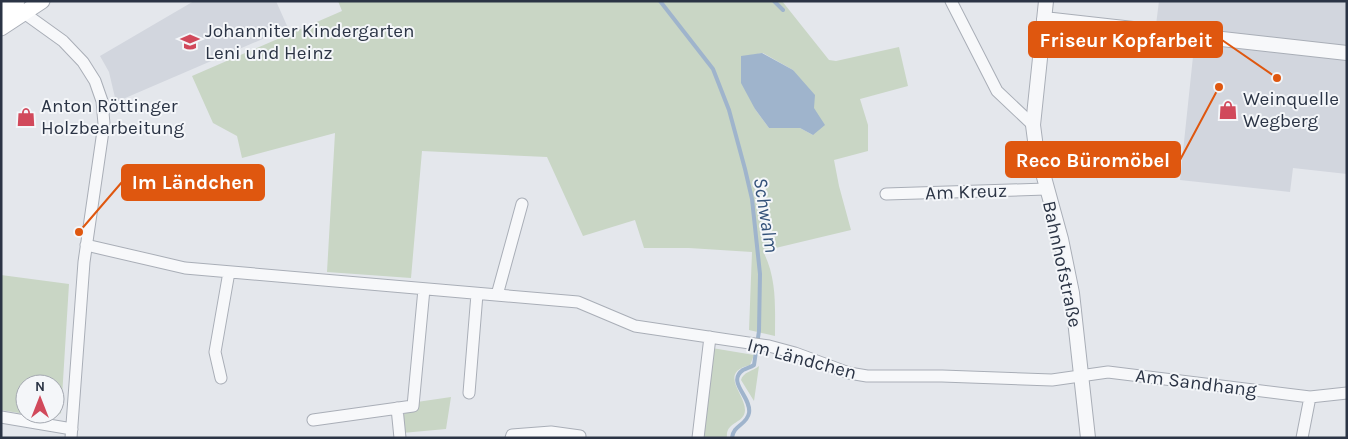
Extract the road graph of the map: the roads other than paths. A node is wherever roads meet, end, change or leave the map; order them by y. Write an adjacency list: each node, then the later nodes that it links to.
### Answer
1 (42, 1): 4 (main road)
2 (950, 1): 8 (street)
3 (1046, 1): 5 (street, Bahnhofstraße)
4 (11, 7): 6 (main road); 12 (street)
5 (1044, 19): 7 (street); 8 (street, Bahnhofstraße)
6 (1, 28)
7 (1347, 53)
8 (1033, 125): 9 (street, Bahnhofstraße)
9 (1046, 189): 10 (street, Am Kreuz); 18 (street, Bahnhofstraße)
10 (886, 194)
11 (522, 204): 16 (street)
12 (86, 245): 13 (street, Im Ländchen); 26 (street)
13 (229, 272): 14 (street, Im Ländchen); 19 (street)
14 (424, 289): 15 (street, Im Ländchen); 23 (street)
15 (477, 294): 16 (street, Im Ländchen); 20 (street)
16 (498, 295): 17 (street, Im Ländchen)
17 (710, 337): 18 (street, Im Ländchen); 30 (street)
18 (1082, 376): 22 (street, Am Sandhang); 31 (street, Bahnhofstraße)
19 (221, 378)
20 (469, 393)
21 (1347, 393): 22 (street, Am Sandhang)
22 (1310, 397): 32 (street)
23 (397, 408): 25 (street); 28 (street)
24 (1, 417): 26 (street)
25 (313, 420)
26 (72, 433)
27 (580, 436): 29 (street)
28 (400, 438)
29 (511, 438)
30 (698, 438)
31 (1088, 438)
32 (1302, 438)

